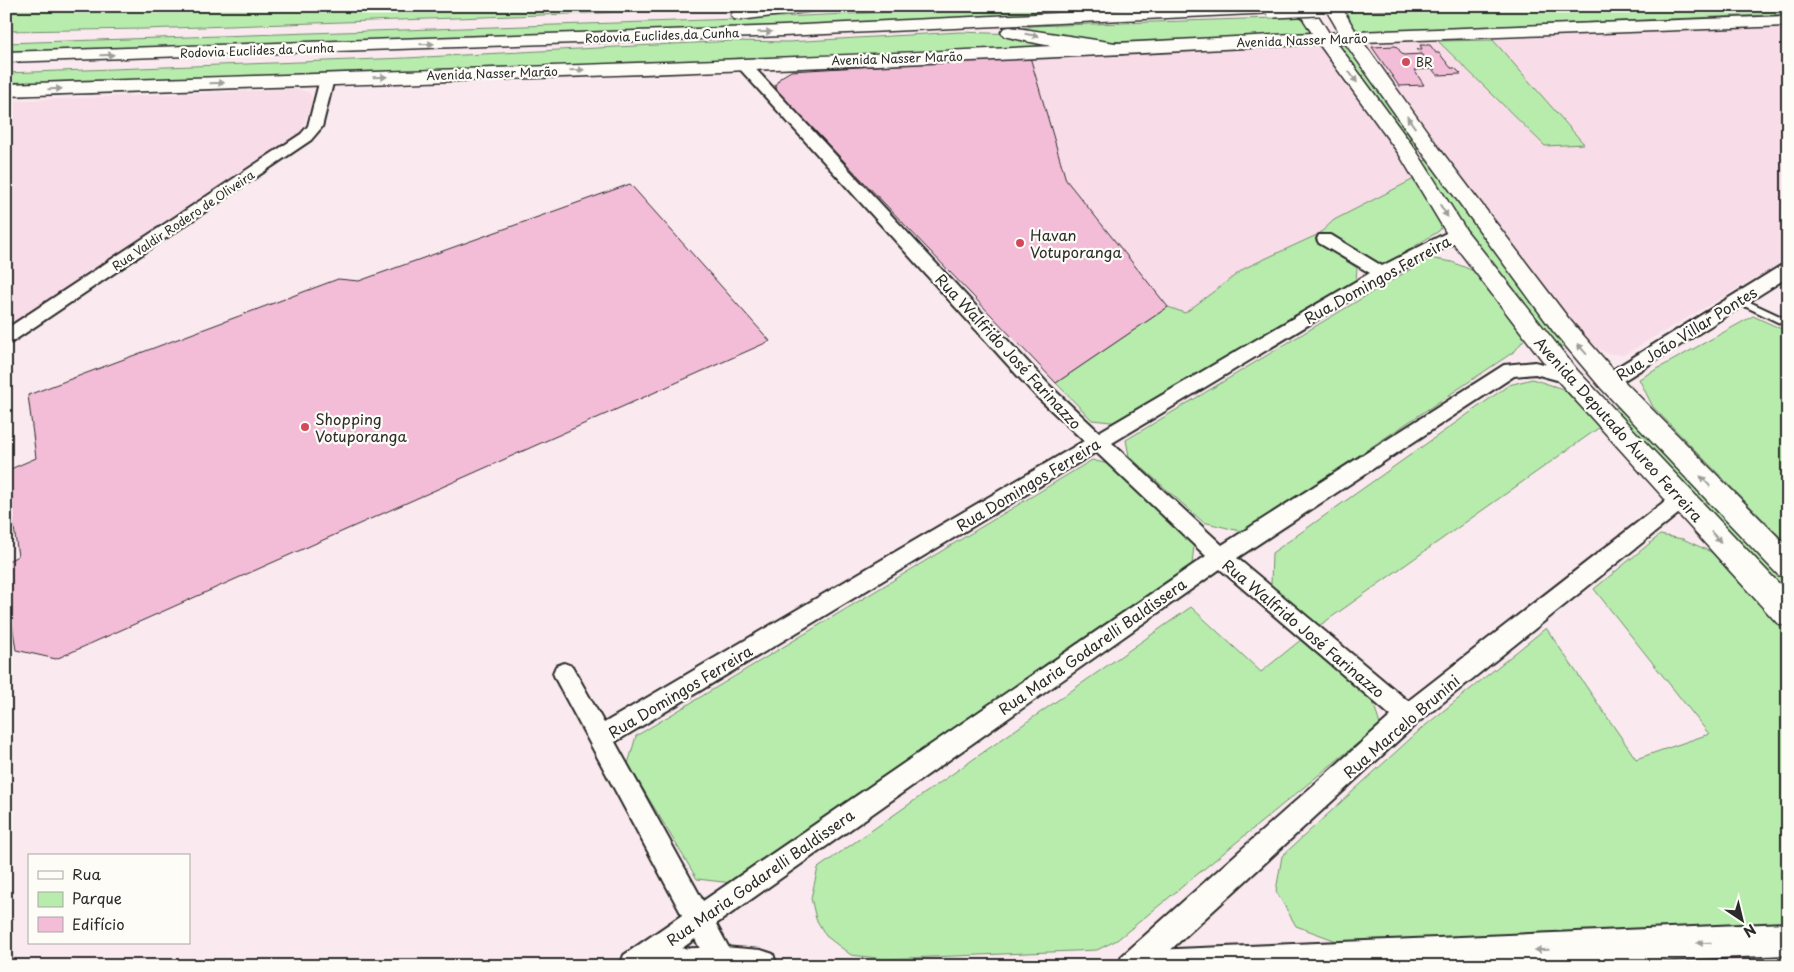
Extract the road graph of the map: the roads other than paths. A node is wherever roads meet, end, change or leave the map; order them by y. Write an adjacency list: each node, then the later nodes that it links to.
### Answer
1 (1303, 6): 8 (main road, Avenida Deputado Áureo Ferreira)
2 (1318, 6): 7 (main road, Rodovia Euclides da Cunha, bridge)
3 (1332, 6): 9 (main road, Avenida Deputado Áureo Ferreira)
4 (820, 9): 5 (main road, Rodovia Euclides da Cunha)
5 (720, 16)
6 (1788, 21): 9 (main road, Avenida Nasser Marão)
7 (931, 24): 10 (main road, one-way to 10); 11 (main road, Rodovia Euclides da Cunha, one-way to 7)
8 (1324, 38): 9 (main road, Avenida Nasser Marão); 10 (main road, Avenida Nasser Marão); 16 (main road, Avenida Deputado Áureo Ferreira, one-way to 16)
9 (1352, 38): 15 (main road, Avenida Deputado Áureo Ferreira, one-way to 9)
10 (1122, 49): 12 (main road, Avenida Nasser Marão)
11 (6, 57)
12 (744, 65): 13 (main road, Avenida Nasser Marão, one-way to 12); 26 (street, Rua Walfrido José Farinazzo)
13 (327, 79): 14 (main road, Avenida Nasser Marão, one-way to 13); 23 (street, Rua Valdir Rodero de Oliveira)
14 (6, 90)
15 (1432, 152): 16 (main road); 25 (main road, Avenida Deputado Áureo Ferreira, one-way to 15)
16 (1408, 153): 17 (main road, Avenida Deputado Áureo Ferreira, one-way to 17)
17 (1458, 234): 20 (street, Rua Domingos Ferreira); 24 (main road, Avenida Deputado Áureo Ferreira)
18 (1325, 239): 20 (street)
19 (1788, 268): 21 (street, Rua João Villar Pontes)
20 (1382, 273): 26 (street, Rua Domingos Ferreira)
21 (1739, 300): 22 (lane); 25 (street, Rua João Villar Pontes)
22 (1788, 324)
23 (6, 338)
24 (1568, 376): 25 (main road); 27 (main road, Avenida Deputado Áureo Ferreira); 28 (street, Rua Maria Godarelli Baldissera)
25 (1609, 381): 29 (main road, Avenida Deputado Áureo Ferreira, one-way to 25)
26 (1097, 443): 28 (street, Rua Walfrido José Farinazzo); 33 (street, Rua Domingos Ferreira)
27 (1681, 500): 30 (main road, Avenida Deputado Áureo Ferreira, one-way to 30); 32 (street, Rua Marcelo Brunini)
28 (1221, 557): 32 (street, Rua Walfrido José Farinazzo); 34 (street, Rua Maria Godarelli Baldissera)
29 (1788, 566)
30 (1784, 604)
31 (564, 673): 33 (street)
32 (1408, 716): 40 (street, Rua Marcelo Brunini)
33 (600, 738): 34 (street)
34 (699, 919): 36 (street); 37 (street, Rua Maria Godarelli Baldissera)
35 (1788, 939): 41 (street, one-way to 41)
36 (723, 963): 38 (street); 39 (street)
37 (632, 966)
38 (646, 966)
39 (761, 966)
40 (1132, 966)
41 (1153, 966)

